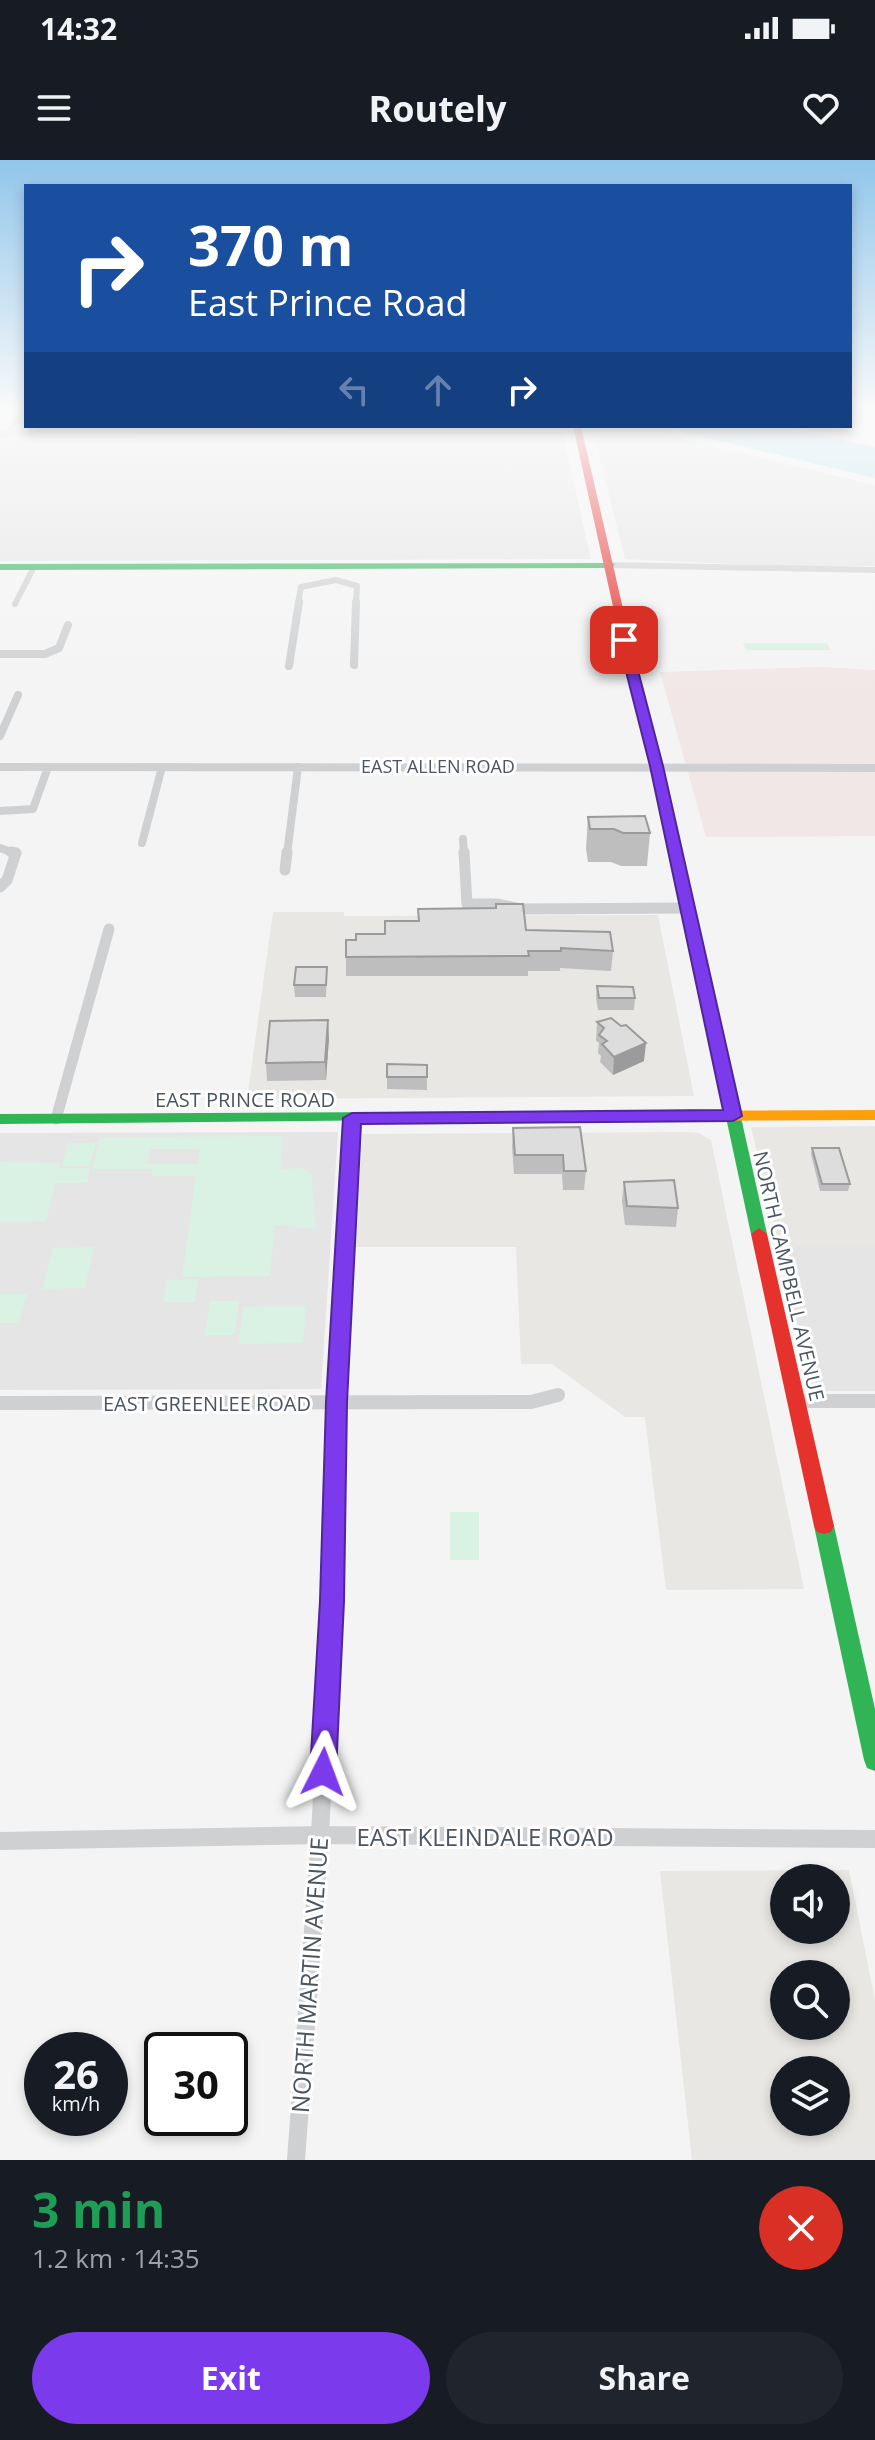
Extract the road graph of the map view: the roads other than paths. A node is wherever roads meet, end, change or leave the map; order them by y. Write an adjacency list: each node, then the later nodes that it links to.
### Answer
1 (596, 505): 2 (main road, NORTH CAMPBELL AVENUE)
2 (610, 565): 4 (main road); 5 (street); 13 (main road, NORTH CAMPBELL AVENUE)
3 (0, 567): 4 (main road)
4 (34, 567): 6 (street)
5 (875, 570)
6 (15, 604)
7 (68, 625): 8 (street)
8 (0, 654)
9 (354, 665): 10 (street)
10 (289, 666)
11 (18, 695): 12 (street)
12 (0, 736)
13 (655, 760): 14 (street); 18 (street, EAST ALLEN ROAD); 19 (street, EAST ALLEN ROAD); 26 (main road, NORTH CAMPBELL AVENUE)
14 (724, 766)
15 (0, 767): 16 (street, EAST ALLEN ROAD)
16 (48, 767): 17 (street, EAST ALLEN ROAD); 20 (street)
17 (162, 767): 18 (street, EAST ALLEN ROAD); 22 (street)
18 (298, 767): 24 (street)
19 (875, 768)
20 (0, 811)
21 (463, 839): 26 (street)
22 (142, 843)
23 (0, 848): 25 (street)
24 (285, 870)
25 (0, 887)
26 (687, 908): 29 (main road, NORTH CAMPBELL AVENUE)
27 (109, 929): 32 (street)
28 (875, 1115): 29 (main road, EAST PRINCE ROAD)
29 (733, 1116): 30 (main road, EAST PRINCE ROAD); 34 (main road, NORTH CAMPBELL AVENUE)
30 (352, 1118): 32 (main road, EAST PRINCE ROAD); 36 (street, NORTH MARTIN AVENUE)
31 (0, 1119): 32 (main road, EAST PRINCE ROAD)
32 (56, 1119)
33 (558, 1395): 36 (street, EAST GREENLEE ROAD)
34 (796, 1401): 35 (street); 38 (main road, NORTH CAMPBELL AVENUE)
35 (875, 1401)
36 (336, 1402): 37 (street, EAST GREENLEE ROAD); 40 (street, NORTH MARTIN AVENUE)
37 (0, 1403)
38 (867, 1690): 39 (main road, NORTH CAMPBELL AVENUE)
39 (875, 1760)
40 (320, 1835): 41 (street, EAST KLEINDALE ROAD); 42 (street, EAST KLEINDALE ROAD); 43 (street, NORTH MARTIN AVENUE)
41 (875, 1839)
42 (0, 1841)
43 (296, 2160)

